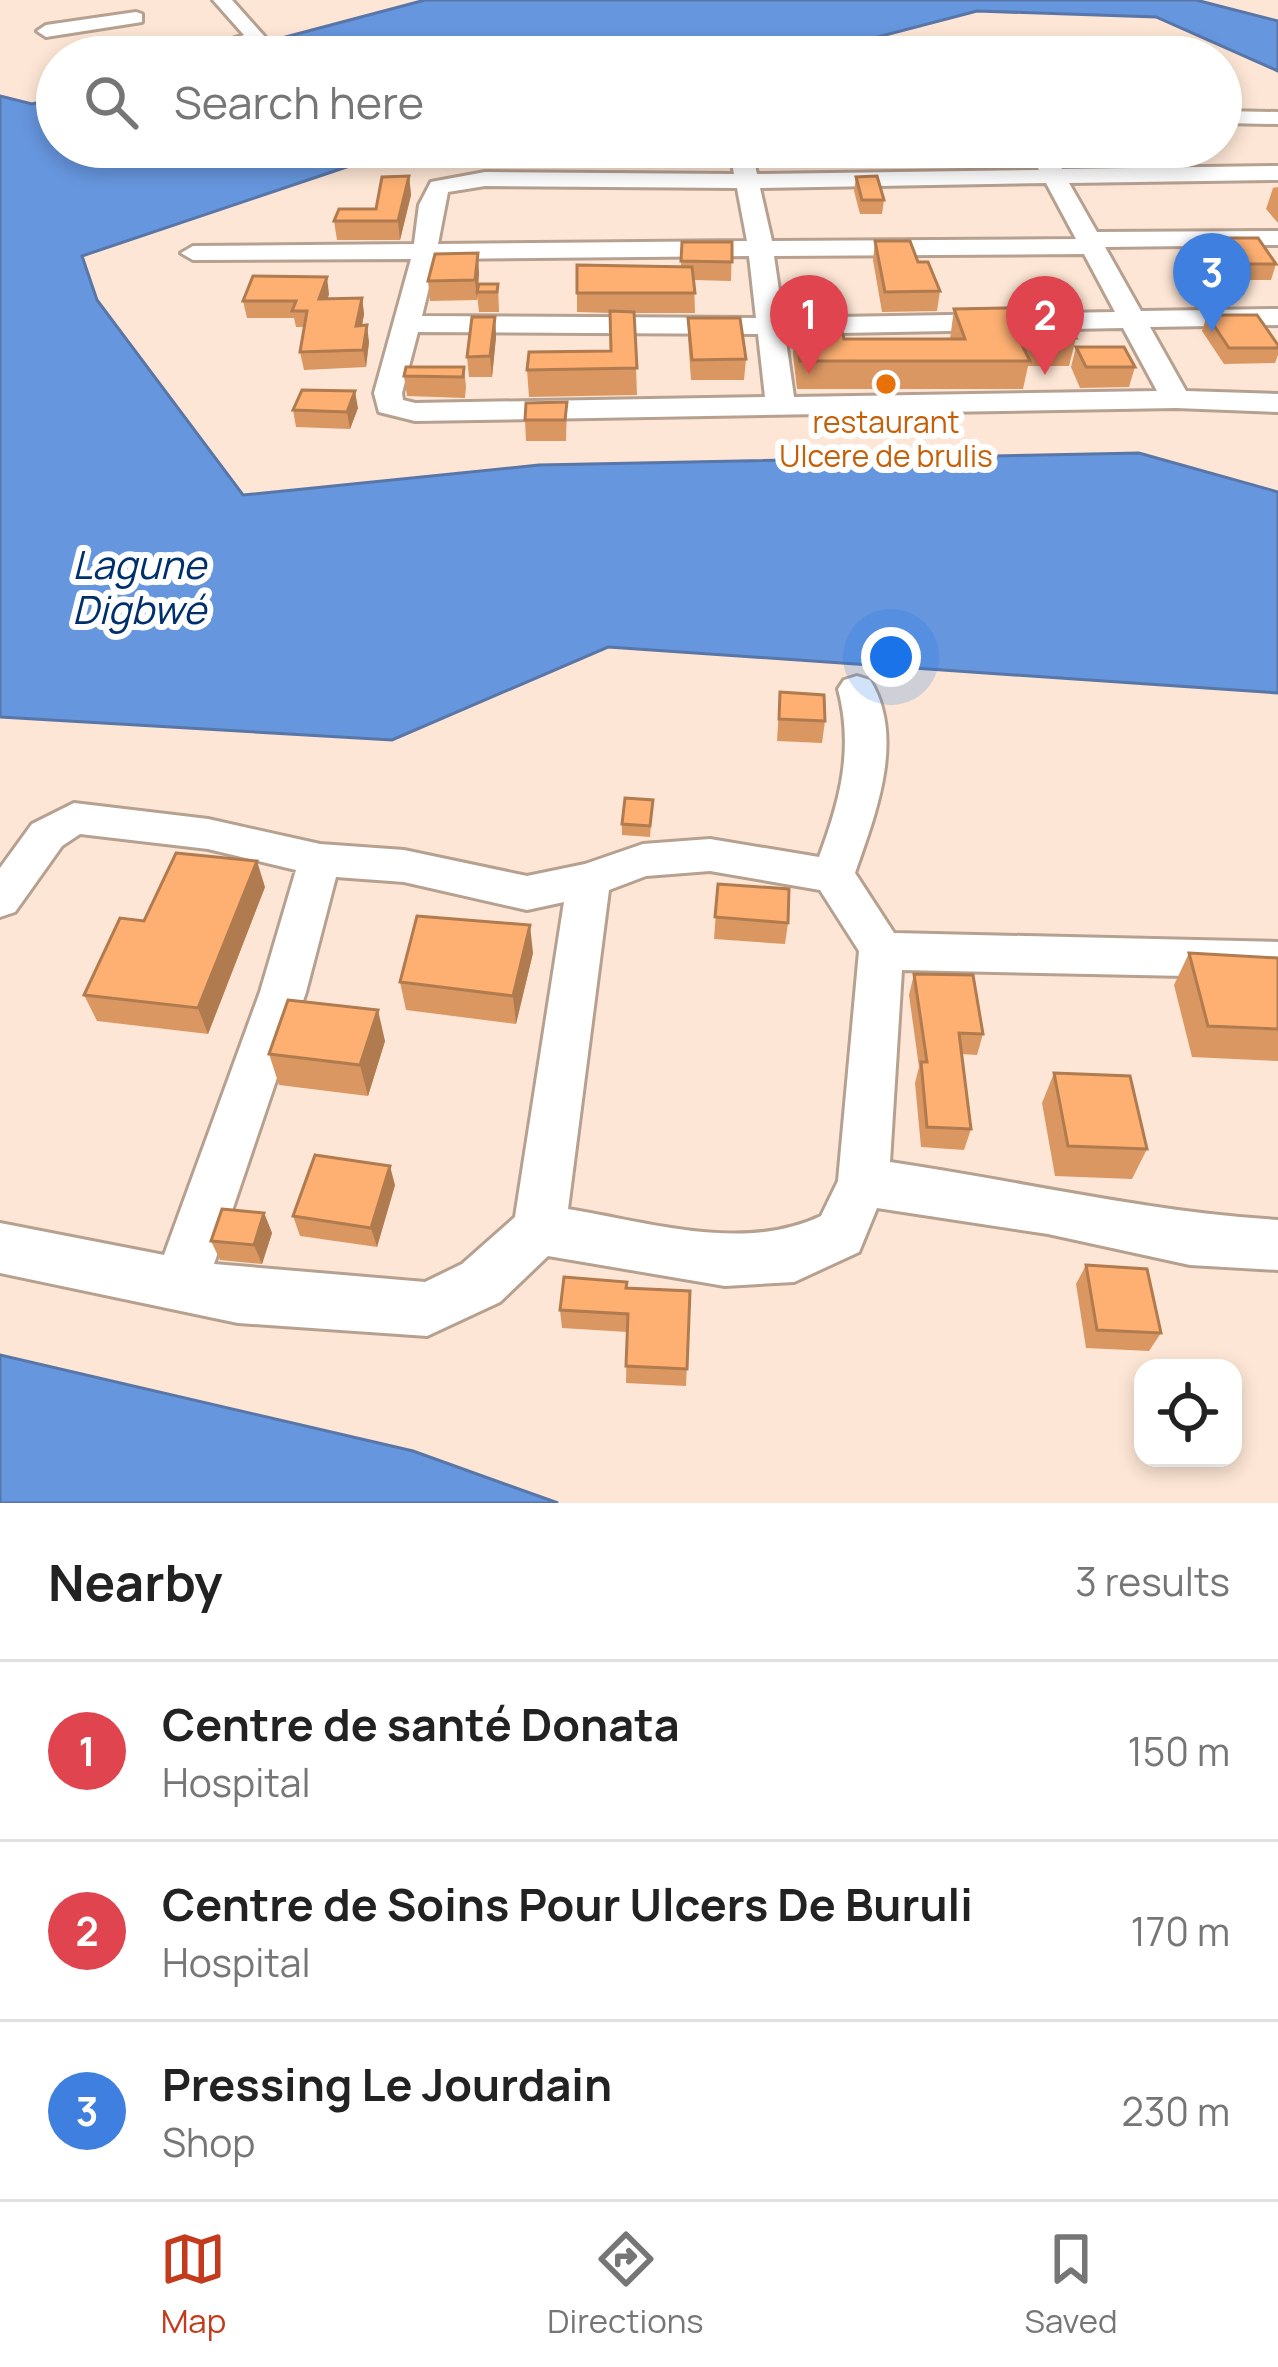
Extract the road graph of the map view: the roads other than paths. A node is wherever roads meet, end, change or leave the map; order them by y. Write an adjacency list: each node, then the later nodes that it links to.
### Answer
1 (121, 0): 3 (street)
2 (234, 3): 6 (street)
3 (136, 18): 4 (street); 5 (street)
4 (48, 36)
5 (150, 36)
6 (255, 36)
7 (1242, 117): 8 (street)
8 (1278, 118)
9 (743, 168): 13 (street)
10 (1050, 168): 12 (street)
11 (1278, 173): 12 (street)
12 (1055, 178): 13 (street); 15 (street)
13 (745, 181): 16 (street); 17 (street)
14 (1278, 238): 15 (street)
15 (1092, 243): 16 (street); 20 (street)
16 (761, 249): 17 (street); 22 (street)
17 (425, 252): 18 (street); 21 (street)
18 (193, 253)
19 (1278, 317): 20 (street)
20 (1135, 318): 22 (street); 23 (street)
21 (406, 324): 22 (street); 25 (street)
22 (770, 326): 25 (street)
23 (1176, 399): 24 (street); 25 (street)
24 (1278, 404)
25 (781, 406)
26 (856, 689): 28 (street)
27 (320, 860): 29 (street); 30 (street); 37 (street)
28 (833, 876): 29 (street); 31 (street)
29 (589, 880): 34 (street)
30 (0, 900)
31 (881, 951): 32 (street); 33 (street)
32 (1278, 960)
33 (863, 1182): 34 (street); 35 (street)
34 (539, 1229): 37 (street)
35 (1278, 1245)
36 (0, 1248): 37 (street)
37 (180, 1284)

